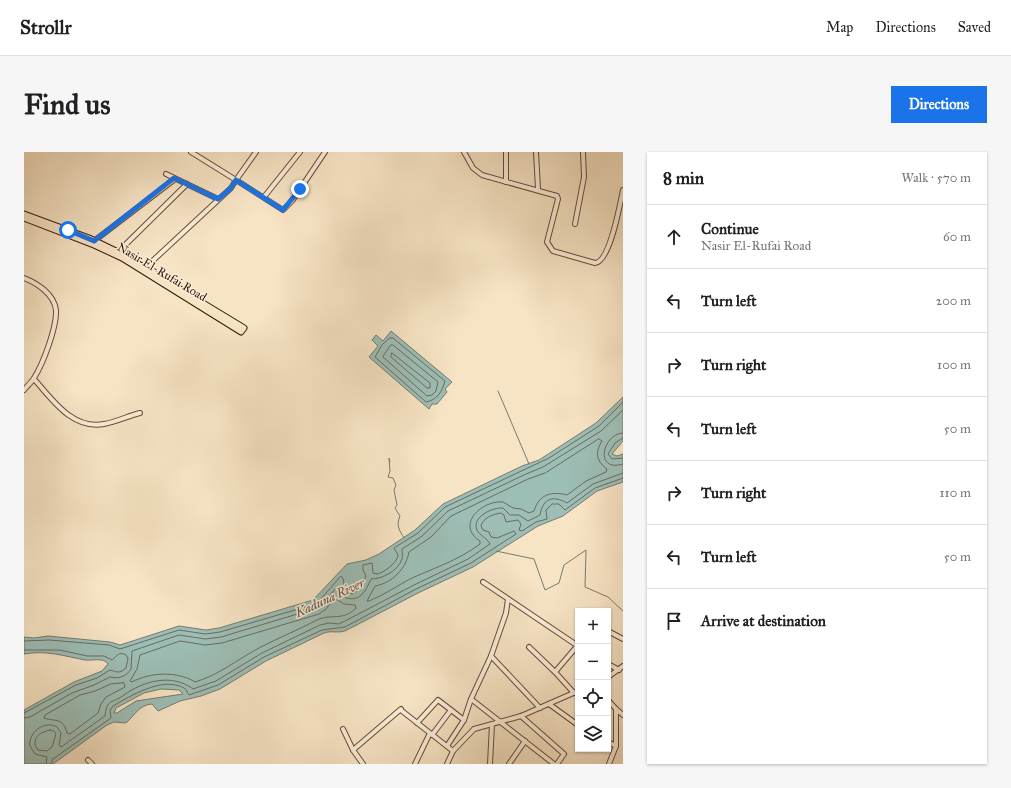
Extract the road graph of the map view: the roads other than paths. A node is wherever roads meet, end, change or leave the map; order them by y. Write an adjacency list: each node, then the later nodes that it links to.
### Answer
1 (191, 152): 11 (street)
2 (256, 152): 11 (street)
3 (300, 152): 16 (street)
4 (324, 152): 16 (street)
5 (464, 152): 12 (street)
6 (506, 152): 12 (street)
7 (536, 152): 14 (street)
8 (583, 152): 21 (street)
9 (166, 174): 10 (street)
10 (174, 178): 13 (street); 22 (street)
11 (236, 180): 16 (street); 17 (street)
12 (506, 182): 14 (street)
13 (188, 184): 17 (street); 23 (street)
14 (538, 189): 15 (street)
15 (623, 190)
16 (264, 197)
17 (218, 199): 24 (street)
18 (24, 214): 20 (main road, Nasir El-Rufai Road)
19 (24, 218): 20 (main road, Nasir El-Rufai Road)
20 (42, 223): 22 (main road, Nasir El-Rufai Road); 26 (main road, Nasir El-Rufai Road)
21 (575, 224)
22 (94, 241): 23 (main road, Nasir El-Rufai Road)
23 (118, 252): 24 (main road, Nasir El-Rufai Road)
24 (146, 267): 26 (main road, Nasir El-Rufai Road)
25 (24, 278): 28 (street)
26 (192, 298): 27 (main road)
27 (241, 332)
28 (34, 379): 29 (street); 30 (street)
29 (24, 390)
30 (140, 413)
31 (483, 582): 32 (street)
32 (508, 599): 35 (street); 38 (street)
33 (611, 633): 34 (street)
34 (623, 639)
35 (576, 644)
36 (529, 647): 42 (street)
37 (575, 649): 42 (street)
38 (491, 656): 46 (street); 49 (street)
39 (611, 666): 41 (street)
40 (623, 666): 41 (street)
41 (619, 670): 43 (street)
42 (555, 672): 44 (street)
43 (611, 674)
44 (575, 691)
45 (575, 692): 48 (street)
46 (471, 699): 54 (street); 55 (street)
47 (611, 703): 50 (street)
48 (549, 704): 49 (street); 57 (street)
49 (540, 708): 52 (street)
50 (616, 709): 53 (street); 64 (street)
51 (451, 710): 54 (street); 56 (street); 60 (street)
52 (521, 716): 55 (street); 74 (street)
53 (623, 716)
54 (464, 720): 63 (street)
55 (502, 722): 58 (street); 61 (street)
56 (417, 723): 60 (street); 65 (street)
57 (575, 723)
58 (492, 724): 66 (street); 72 (street)
59 (343, 729): 65 (street)
60 (430, 735): 63 (street); 70 (street)
61 (525, 741): 73 (street); 74 (street)
62 (611, 744): 64 (street)
63 (448, 746): 66 (street)
64 (616, 746): 75 (street)
65 (353, 750): 69 (street)
66 (453, 751): 71 (street)
67 (88, 760): 68 (street)
68 (92, 764)
69 (363, 764)
70 (415, 764)
71 (447, 764)
72 (490, 764)
73 (509, 764)
74 (556, 764)
75 (609, 764)

